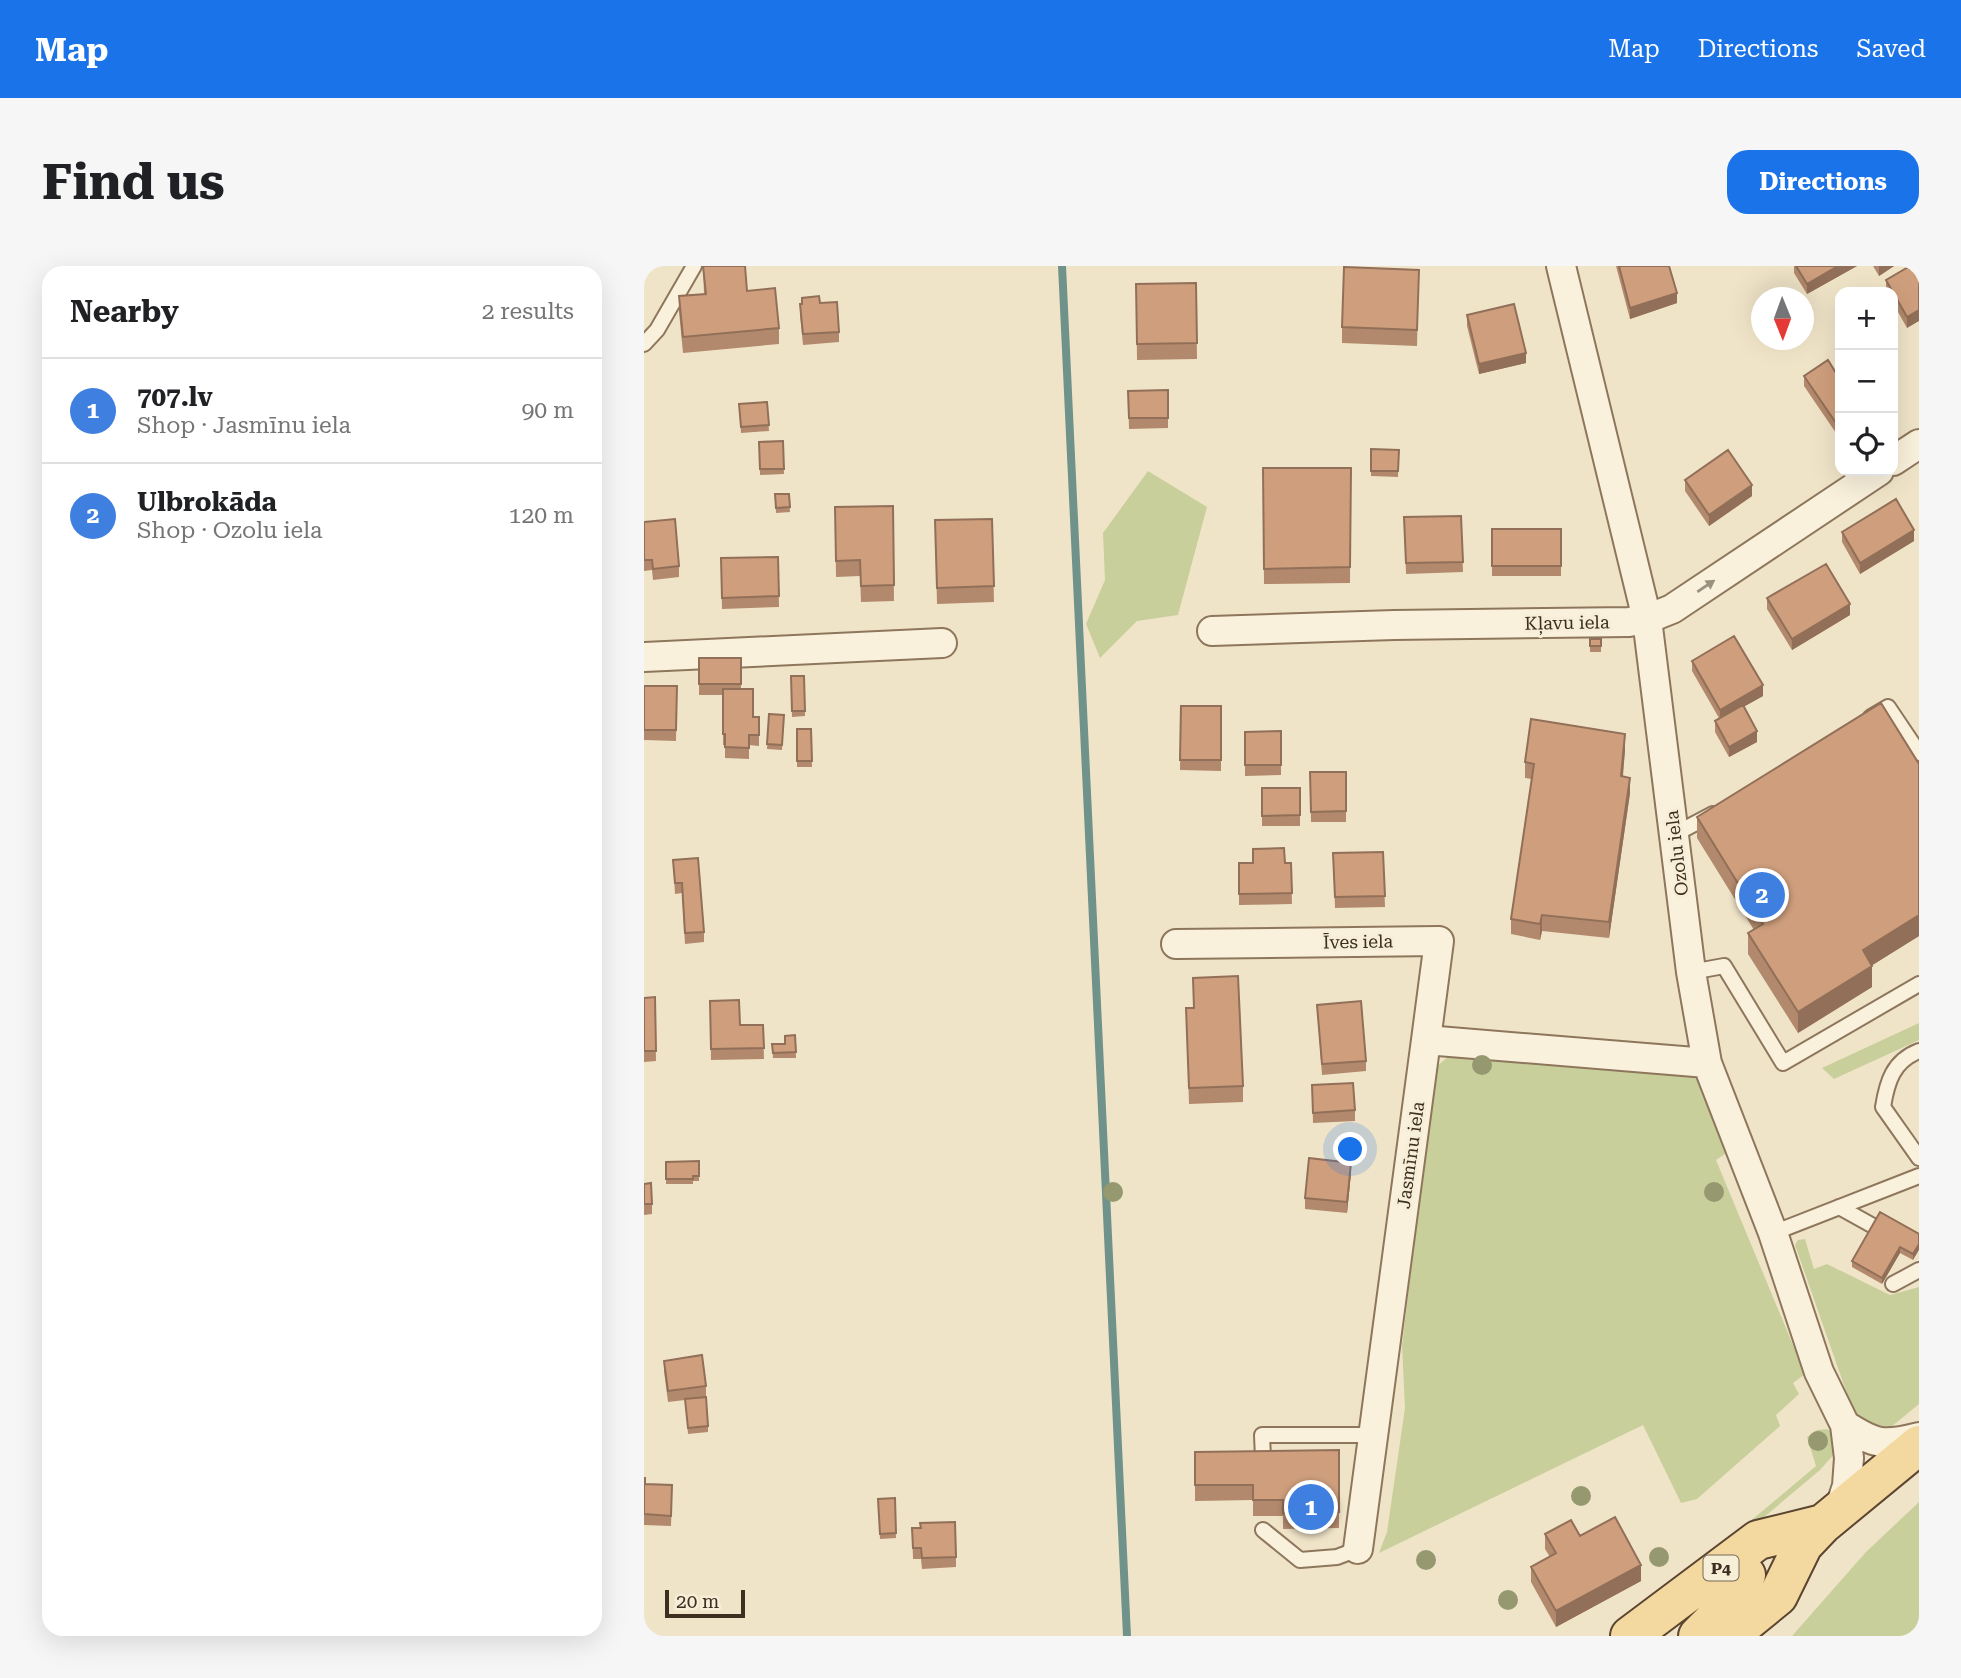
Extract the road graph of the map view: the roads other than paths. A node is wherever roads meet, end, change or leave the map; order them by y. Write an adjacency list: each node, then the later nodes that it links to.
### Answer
1 (694, 266): 3 (lane)
2 (1561, 266): 7 (street, Ozolu iela)
3 (644, 344)
4 (1919, 444): 5 (street)
5 (1898, 458)
6 (1872, 476): 7 (street, Kļavu iela, one-way to 6)
7 (1647, 619): 8 (street, Kļavu iela); 14 (street, Ozolu iela)
8 (1212, 631)
9 (942, 643): 10 (street)
10 (644, 657)
11 (1854, 727): 12 (lane)
12 (1919, 752)
13 (1730, 803): 14 (lane)
14 (1675, 834): 16 (street, Ozolu iela)
15 (1176, 944): 18 (street, Īves iela)
16 (1691, 972): 17 (lane); 20 (street, Ozolu iela)
17 (1919, 984)
18 (1426, 1040): 20 (street); 29 (street, Jasmīnu iela)
19 (1919, 1051): 21 (lane)
20 (1707, 1063): 25 (street, Ozolu iela)
21 (1919, 1158)
22 (1919, 1176): 23 (lane)
23 (1839, 1208): 24 (lane); 25 (lane)
24 (1875, 1227)
25 (1773, 1233): 28 (street, Ozolu iela)
26 (1919, 1270): 27 (lane)
27 (1893, 1284)
28 (1844, 1425): 30 (street); 33 (street, Ozolu iela)
29 (1374, 1435): 32 (lane); 35 (street, Jasmīnu iela)
30 (1919, 1437)
31 (1919, 1445): 33 (main road, P4)
32 (1263, 1458)
33 (1822, 1526): 36 (main road, P4); 37 (main road, P4); 38 (main road, P4)
34 (1263, 1530): 35 (lane)
35 (1358, 1549)
36 (1746, 1575): 39 (main road, P4); 40 (main road, P4)
37 (1778, 1596): 41 (main road, P4); 42 (main road)
38 (1630, 1636)
39 (1666, 1636)
40 (1698, 1636)
41 (1729, 1636)
42 (1753, 1636)

